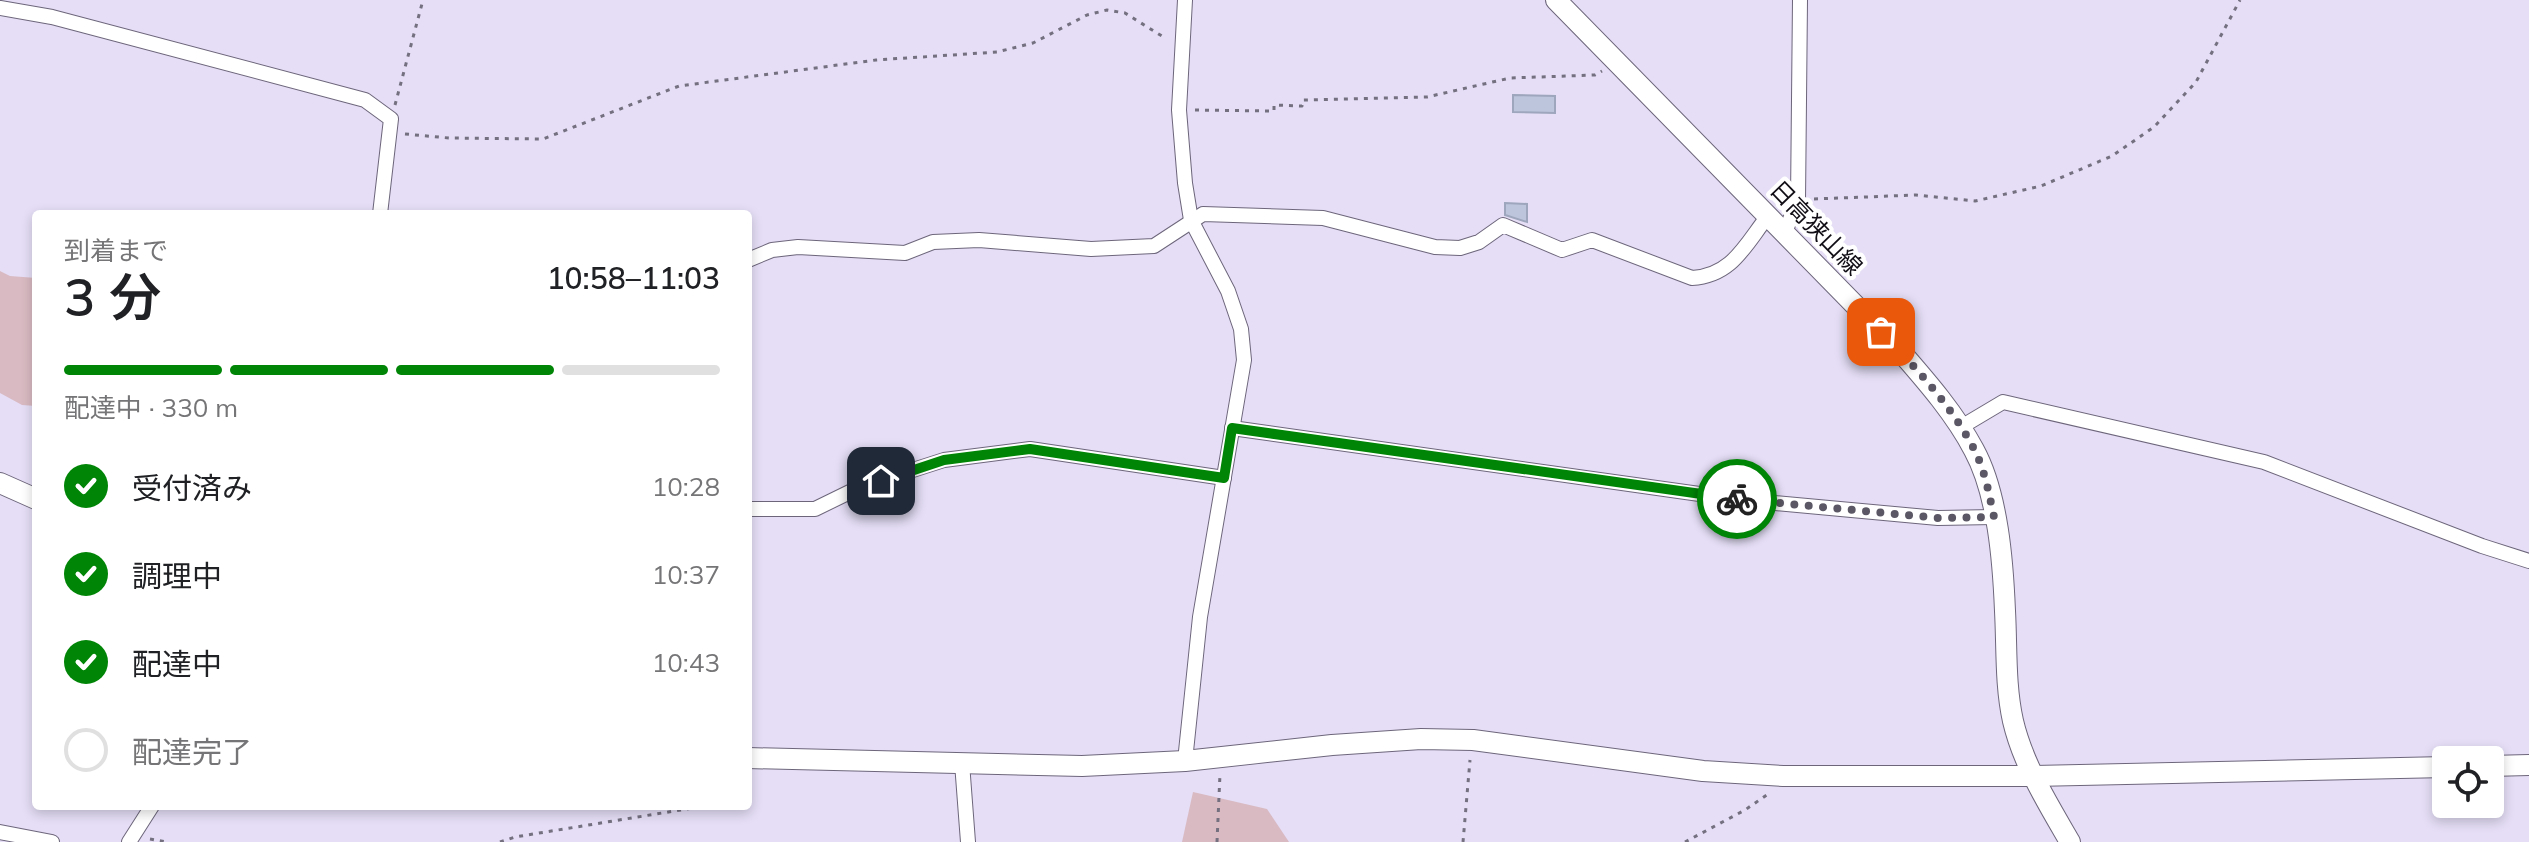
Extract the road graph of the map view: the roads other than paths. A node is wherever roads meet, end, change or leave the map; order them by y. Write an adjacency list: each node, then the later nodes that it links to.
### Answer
1 (1185, 0): 7 (street)
2 (1556, 0): 6 (street, 日高狭山線)
3 (1800, 0): 8 (street)
4 (0, 8): 5 (street)
5 (380, 210)
6 (1768, 216): 7 (street); 8 (street, 日高狭山線)
7 (1191, 220): 9 (street); 11 (street)
8 (1785, 232): 10 (street, 日高狭山線)
9 (752, 258)
10 (1961, 427): 16 (street, 日高狭山線); 17 (street)
11 (1232, 428): 12 (street); 16 (street)
12 (1224, 478): 15 (street); 19 (street)
13 (0, 483): 14 (street)
14 (32, 497)
15 (752, 509)
16 (1994, 517): 24 (street, 日高狭山線)
17 (2529, 561)
18 (752, 758): 20 (street)
19 (1185, 761): 20 (street); 24 (street)
20 (962, 763): 29 (street)
21 (2529, 765): 22 (street)
22 (2504, 766)
23 (2432, 767): 24 (street)
24 (2034, 776): 30 (street, 日高狭山線)
25 (149, 810): 28 (street)
26 (0, 832): 27 (street)
27 (52, 842)
28 (129, 842)
29 (968, 842)
30 (2070, 842)

